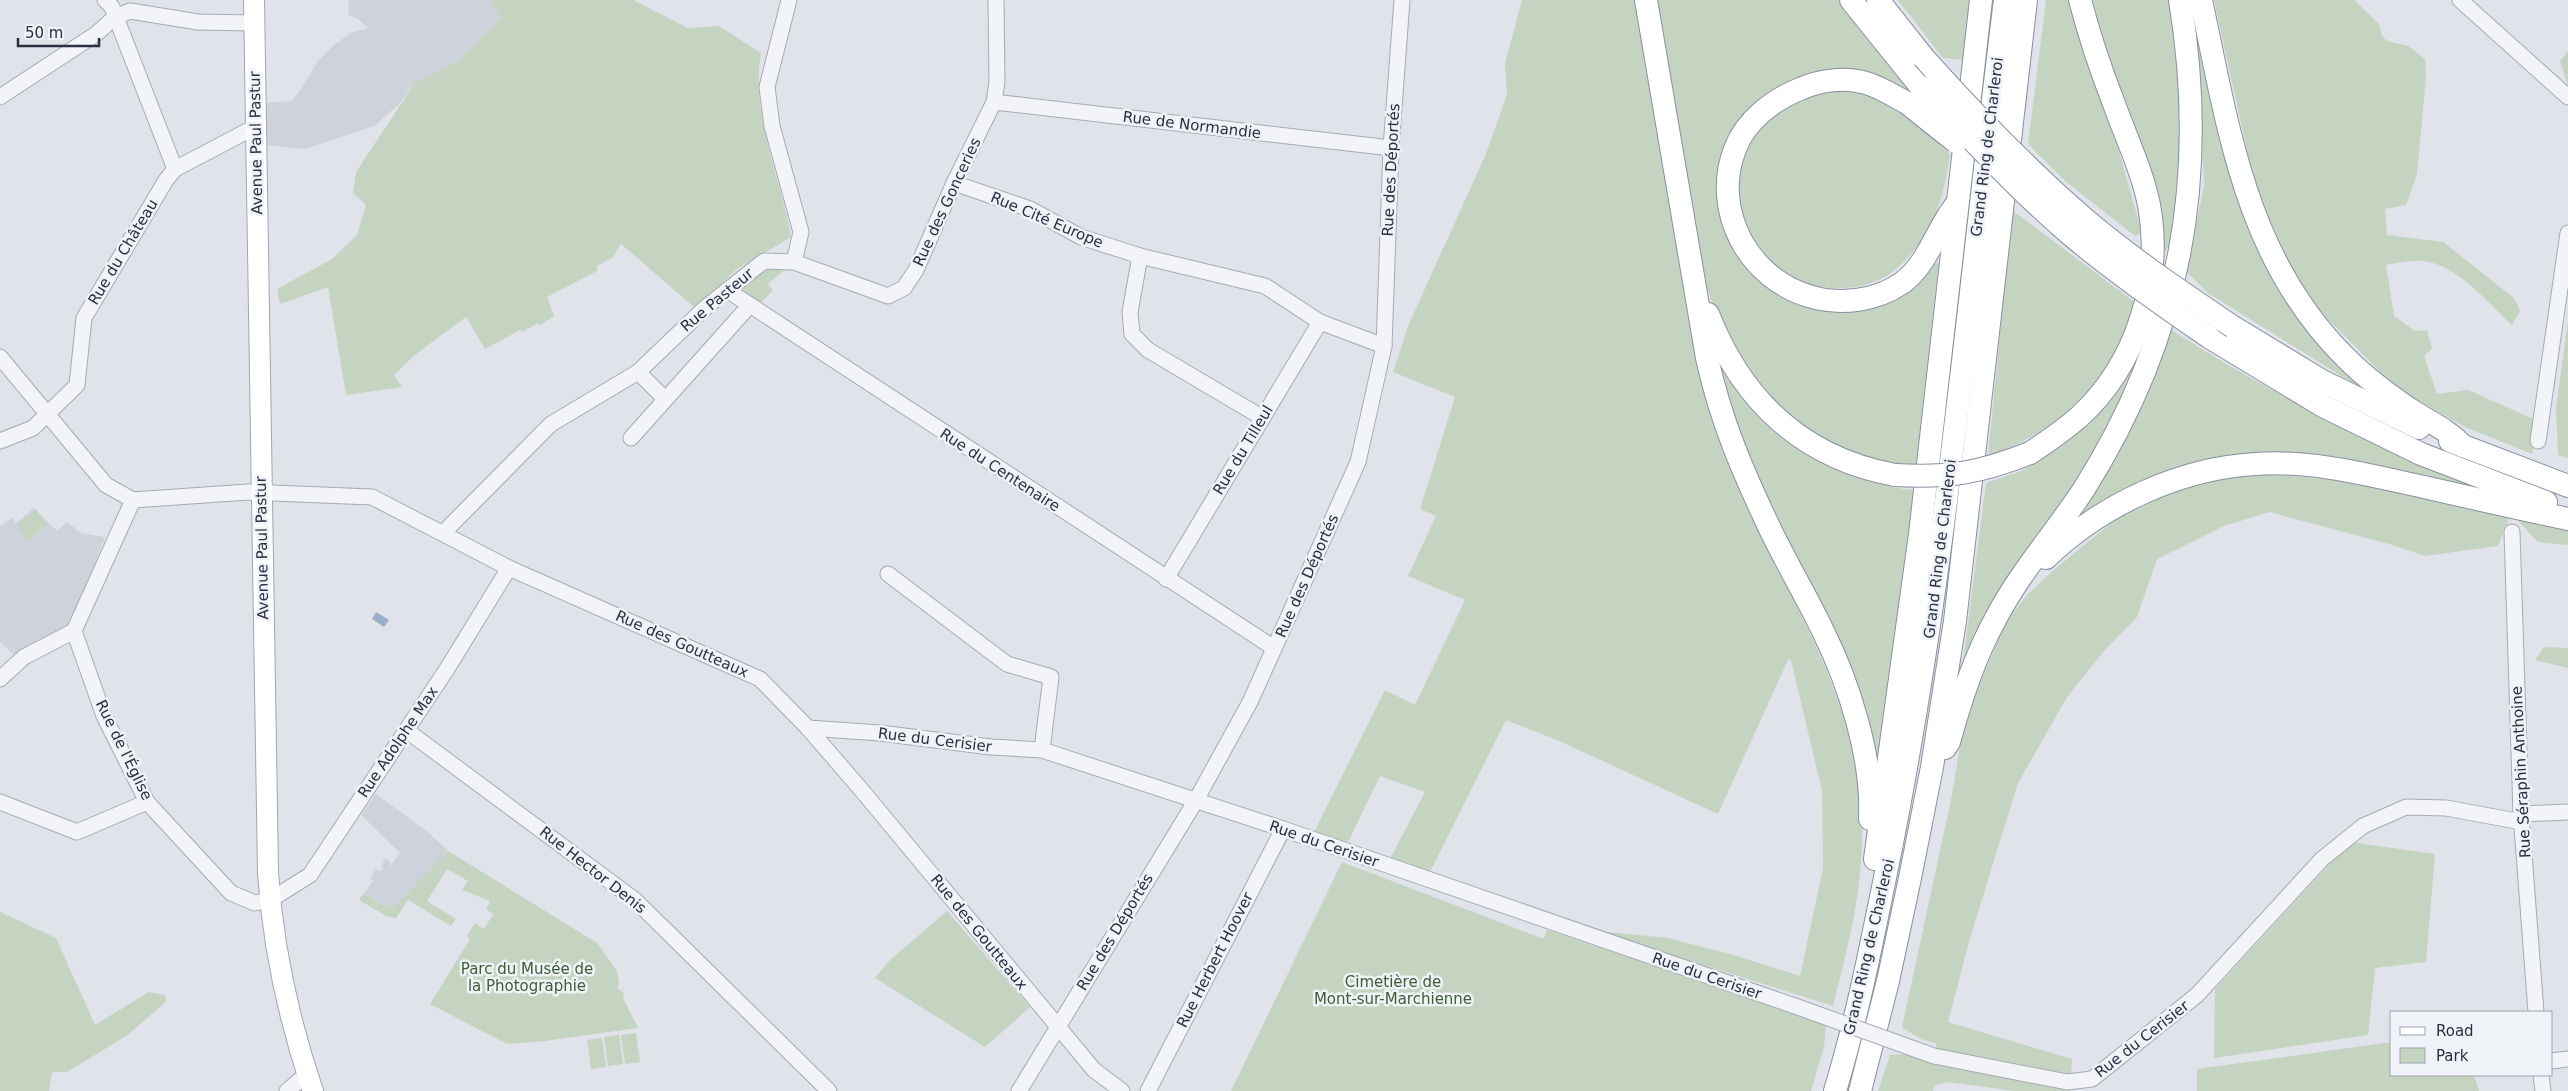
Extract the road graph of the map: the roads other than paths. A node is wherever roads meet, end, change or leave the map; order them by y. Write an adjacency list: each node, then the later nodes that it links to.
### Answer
1 (105, 0): 16 (street)
2 (254, 0): 17 (main road, Avenue Paul Pastur)
3 (789, 0): 29 (street)
4 (996, 0): 21 (street, Rue des Gonceries)
5 (1402, 0): 23 (street, Rue des Déportés)
6 (1646, 0): 30 (highway)
7 (1851, 0): 18 (highway)
8 (1878, 0): 43 (highway, bridge)
9 (1981, 0): 26 (highway)
10 (2005, 0): 70 (highway, Grand Ring de Charleroi)
11 (2026, 0): 61 (highway, Grand Ring de Charleroi)
12 (2080, 0): 30 (highway, bridge)
13 (2180, 0): 54 (highway)
14 (2201, 0): 43 (highway)
15 (2460, 0): 20 (street)
16 (115, 17): 17 (street); 19 (street); 24 (street)
17 (254, 23): 22 (main road, Avenue Paul Pastur)
18 (1914, 95): 26 (highway); 47 (highway, bridge)
19 (0, 97)
20 (2568, 97)
21 (994, 102): 23 (street, Rue de Normandie); 25 (street, Rue des Gonceries)
22 (256, 127): 24 (street, Rue du Château); 45 (main road, Avenue Paul Pastur)
23 (1391, 148): 34 (street, Rue des Déportés)
24 (175, 169): 38 (street, Rue du Château)
25 (954, 183): 28 (street, Rue Cité Europe); 29 (street, Rue des Gonceries)
26 (1959, 201): 68 (highway)
27 (2568, 232): 42 (street)
28 (1140, 256): 33 (street, Rue Cité Europe); 39 (street)
29 (794, 262): 31 (street, Rue Pasteur)
30 (1692, 274): 68 (highway)
31 (727, 290): 32 (street, Rue du Centenaire); 36 (street, Rue Pasteur)
32 (750, 305): 37 (street); 53 (street, Rue du Centenaire)
33 (1320, 322): 34 (street, Rue Cité Europe); 39 (street, Rue du Tilleul)
34 (1384, 346): 56 (street, Rue des Déportés)
35 (0, 357): 38 (street)
36 (638, 372): 37 (street); 49 (street, Rue Pasteur)
37 (665, 399): 40 (street)
38 (46, 416): 41 (street, Rue du Château); 46 (street)
39 (1263, 418): 53 (street, Rue du Tilleul)
40 (631, 438)
41 (0, 441)
42 (2538, 442)
43 (2464, 446): 44 (highway)
44 (2568, 486)
45 (261, 494): 46 (street); 49 (street, Rue des Goutteaux); 69 (main road, Avenue Paul Pastur)
46 (133, 500): 55 (street)
47 (2568, 511)
48 (2568, 519): 54 (highway)
49 (444, 532): 51 (street, Rue des Goutteaux)
50 (2512, 532): 66 (street, Rue Séraphin Anthoine)
51 (509, 568): 58 (street, Rue des Goutteaux); 59 (street, Rue Adolphe Max)
52 (888, 574): 60 (street)
53 (1166, 579): 56 (street, Rue du Centenaire)
54 (2016, 586): 61 (highway)
55 (74, 631): 57 (street); 63 (street, Rue de l'Église)
56 (1274, 648): 64 (street, Rue des Déportés)
57 (0, 679)
58 (808, 728): 60 (street, Rue du Cerisier); 72 (street, Rue des Goutteaux)
59 (406, 730): 69 (street, Rue Adolphe Max); 77 (street, Rue Hector Denis)
60 (1042, 750): 64 (street, Rue du Cerisier)
61 (1932, 767): 83 (highway, Grand Ring de Charleroi)
62 (0, 802): 63 (street)
63 (147, 802): 69 (street, Rue de l'Église)
64 (1195, 802): 67 (street, Rue du Cerisier); 72 (street, Rue des Déportés)
65 (2568, 812): 66 (street, Rue du Cerisier)
66 (2522, 818): 67 (street, Rue du Cerisier, bridge); 71 (street, Rue Séraphin Anthoine)
67 (1282, 829): 81 (street, Rue Herbert Hoover)
68 (1871, 883): 70 (highway)
69 (270, 900): 76 (main road, Avenue Paul Pastur)
70 (1866, 971): 82 (highway, Grand Ring de Charleroi)
71 (2536, 1011)
72 (1058, 1029): 79 (street, Rue des Déportés); 80 (street, Rue des Goutteaux)
73 (2568, 1059): 74 (street)
74 (2553, 1061)
75 (2541, 1076): 84 (street)
76 (310, 1083): 78 (street)
77 (823, 1089)
78 (287, 1091)
79 (1019, 1091)
80 (1122, 1091)
81 (1148, 1091)
82 (1835, 1091)
83 (1860, 1091)
84 (2543, 1091)

